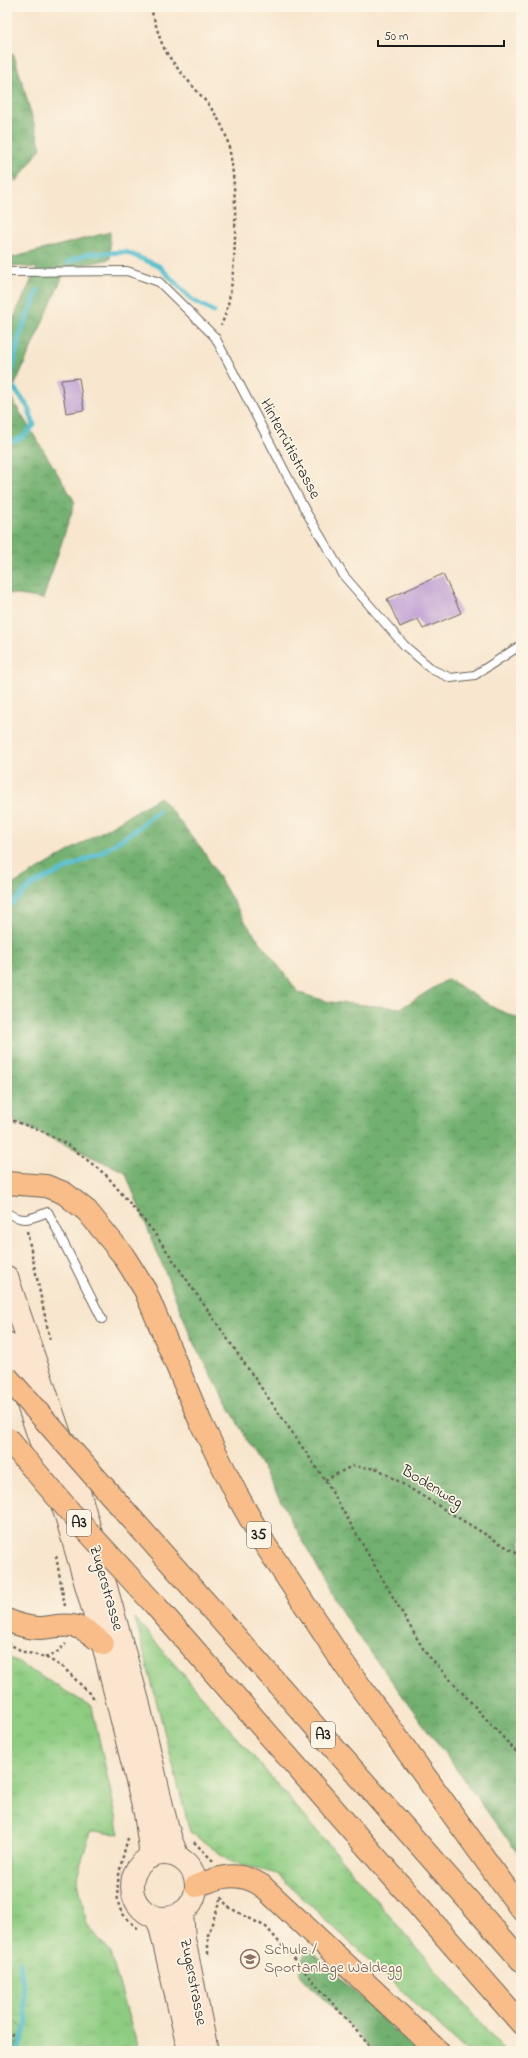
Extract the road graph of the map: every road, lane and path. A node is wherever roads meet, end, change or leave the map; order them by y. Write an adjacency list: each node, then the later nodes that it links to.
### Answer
1 (150, 7): 3 (path)
2 (7, 272): 3 (lane, Hinterrütistrasse)
3 (215, 337): 4 (lane, Hinterrütistrasse)
4 (521, 645)
5 (7, 1121): 13 (path)
6 (7, 1183): 29 (highway, 35)
7 (7, 1213): 9 (lane)
8 (7, 1277): 25 (main road, Zugerstrasse)
9 (102, 1319)
10 (7, 1343): 19 (main road, Zugerstrasse)
11 (7, 1377): 33 (highway, A3, bridge)
12 (7, 1438): 34 (highway, A3, bridge)
13 (325, 1480): 15 (path, Bodenweg); 22 (path)
14 (55, 1548): 17 (path)
15 (521, 1556)
16 (7, 1620): 17 (highway)
17 (69, 1626): 19 (highway); 20 (path)
18 (7, 1643): 20 (path)
19 (103, 1644): 24 (main road, Zugerstrasse)
20 (45, 1657): 21 (path)
21 (99, 1702)
22 (521, 1757)
23 (130, 1831): 31 (path)
24 (149, 1857): 25 (main road); 31 (main road)
25 (178, 1857): 26 (main road, Zugerstrasse)
26 (196, 1886): 30 (main road); 40 (highway)
27 (221, 1897): 32 (path)
28 (228, 1906): 39 (path)
29 (521, 1910)
30 (182, 1912): 31 (main road); 38 (main road, Zugerstrasse)
31 (149, 1924): 37 (main road, Zugerstrasse)
32 (208, 1957)
33 (521, 1960)
34 (521, 2022)
35 (7, 2029): 36 (path)
36 (7, 2043)
37 (189, 2051)
38 (207, 2051)
39 (374, 2051)
40 (438, 2051)

